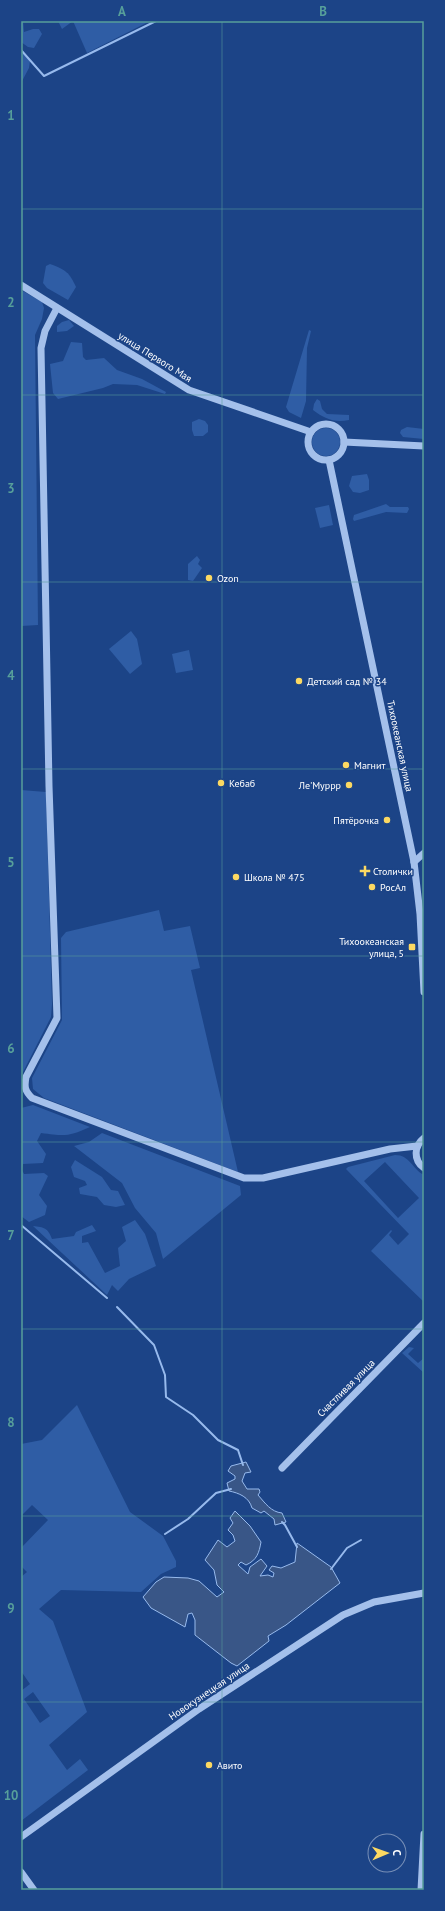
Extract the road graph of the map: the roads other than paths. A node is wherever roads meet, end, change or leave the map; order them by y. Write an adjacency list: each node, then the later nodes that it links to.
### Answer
1 (21, 285): 2 (street, улица Первого Мая)
2 (57, 308): 3 (street, улица Первого Мая); 11 (street)
3 (311, 432): 4 (street); 6 (street)
4 (344, 442): 5 (street); 6 (street)
5 (424, 446)
6 (330, 460): 8 (street, Тихоокеанская улица)
7 (424, 853): 8 (street)
8 (414, 862): 9 (street, Тихоокеанская улица)
9 (424, 992)
10 (424, 1138): 11 (street)
11 (417, 1146): 12 (street)
12 (424, 1168)
13 (424, 1323): 14 (street, Счастливая улица)
14 (282, 1468)
15 (424, 1593): 17 (street, Новокузнецкая улица)
16 (424, 1834): 20 (street)
17 (21, 1837)
18 (21, 1872): 19 (street)
19 (34, 1890)
20 (421, 1890)

